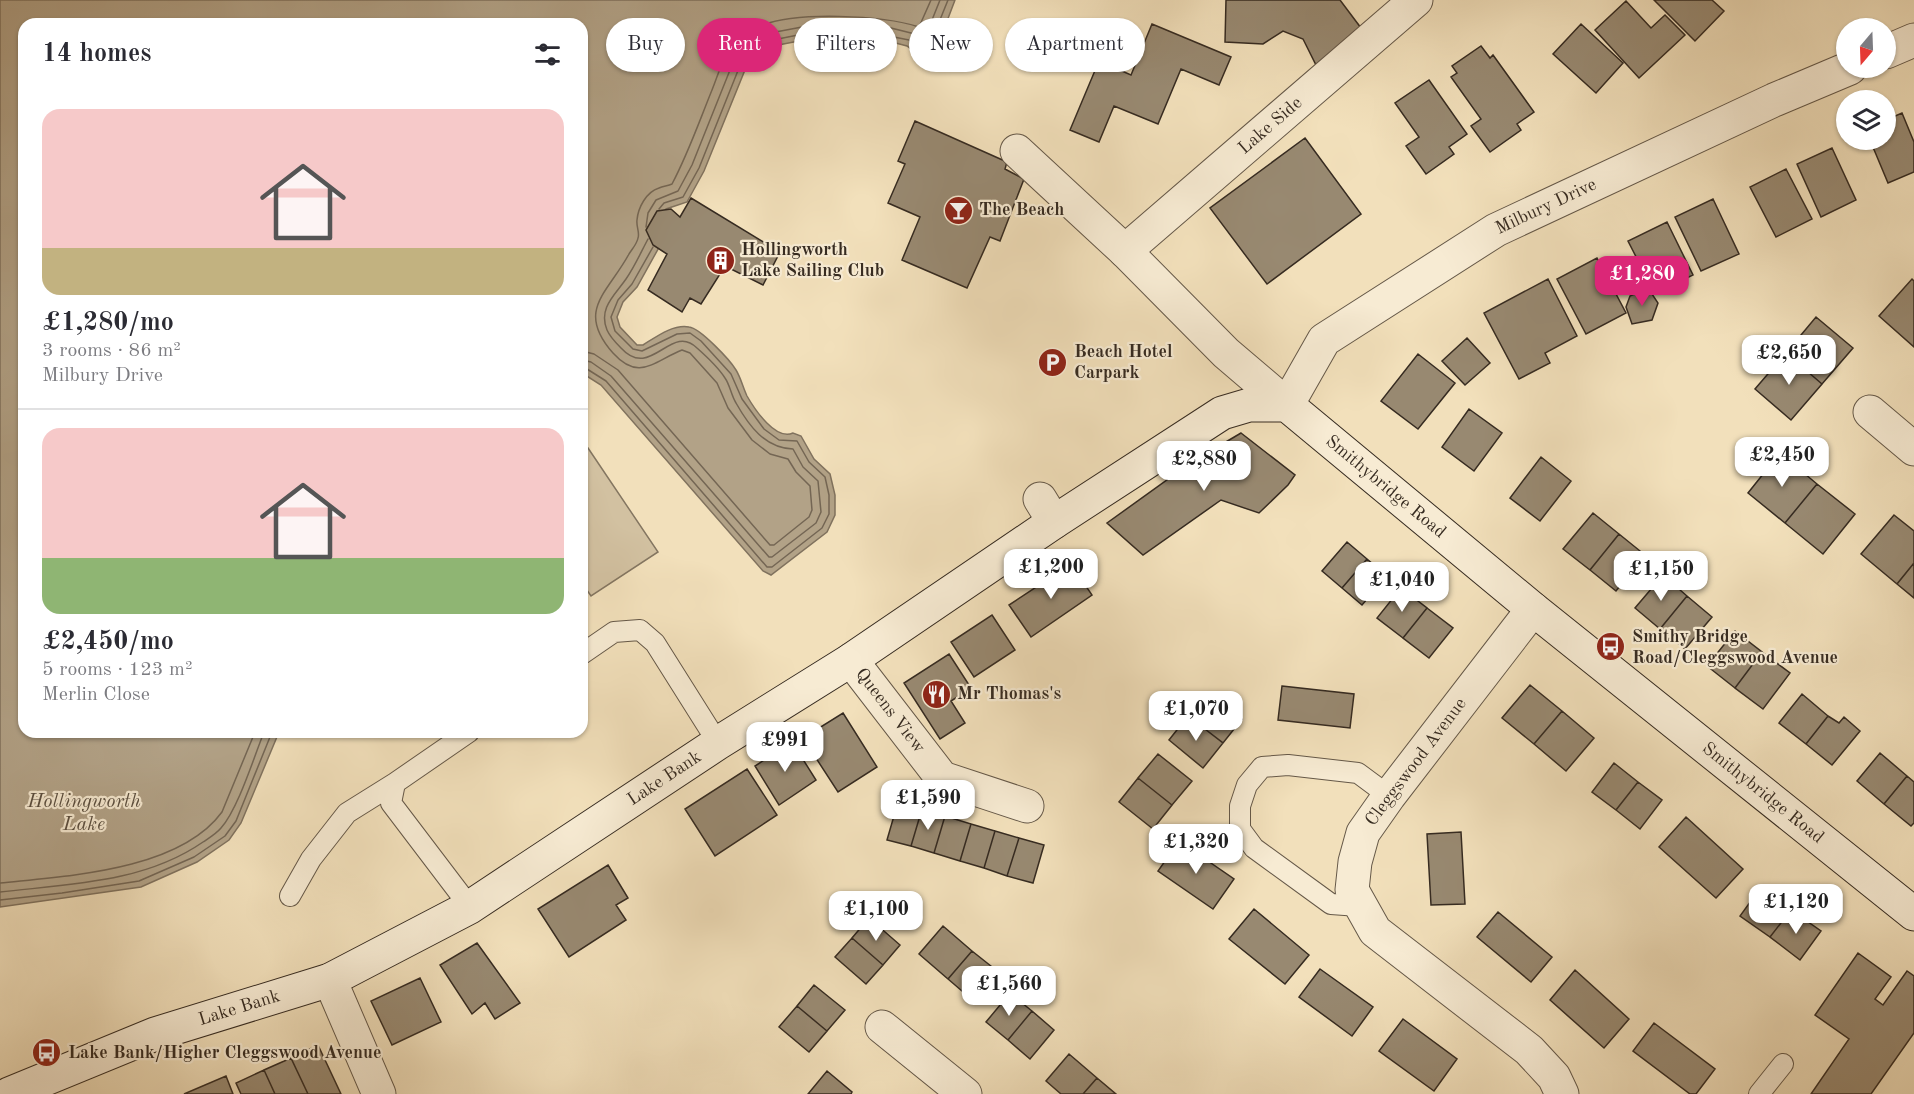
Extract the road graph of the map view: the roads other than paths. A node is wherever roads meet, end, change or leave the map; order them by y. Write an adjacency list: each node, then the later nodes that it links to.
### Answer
1 (1416, 0): 6 (street, Lake Side)
2 (1914, 40): 3 (street)
3 (1896, 48)
4 (1836, 74): 7 (street, Milbury Drive)
5 (1017, 151): 6 (street, Smithybridge Road)
6 (1125, 251): 7 (street, Smithybridge Road)
7 (1287, 405): 10 (street, Smithybridge Road); 12 (street, Lake Bank)
8 (1870, 412): 9 (street)
9 (1914, 449)
10 (1533, 609): 16 (street, Cleggswood Avenue); 21 (street, Smithybridge Road)
11 (588, 650): 14 (lane)
12 (851, 660): 14 (street, Lake Bank); 17 (street, Queens View)
13 (460, 738): 15 (lane)
14 (718, 743): 20 (street, Lake Bank)
15 (395, 783): 18 (lane); 20 (lane)
16 (1389, 796): 19 (street, Cleggswood Avenue); 19 (lane)
17 (1027, 806)
18 (290, 896)
19 (1359, 906): 28 (street, Cleggswood Avenue)
20 (470, 907): 22 (street, Lake Bank)
21 (1914, 914)
22 (330, 980): 25 (street, Lake Bank); 26 (street)
23 (882, 1027): 27 (street)
24 (1783, 1064): 29 (lane)
25 (9, 1094)
26 (379, 1094)
27 (965, 1094)
28 (1562, 1094)
29 (1759, 1094)

